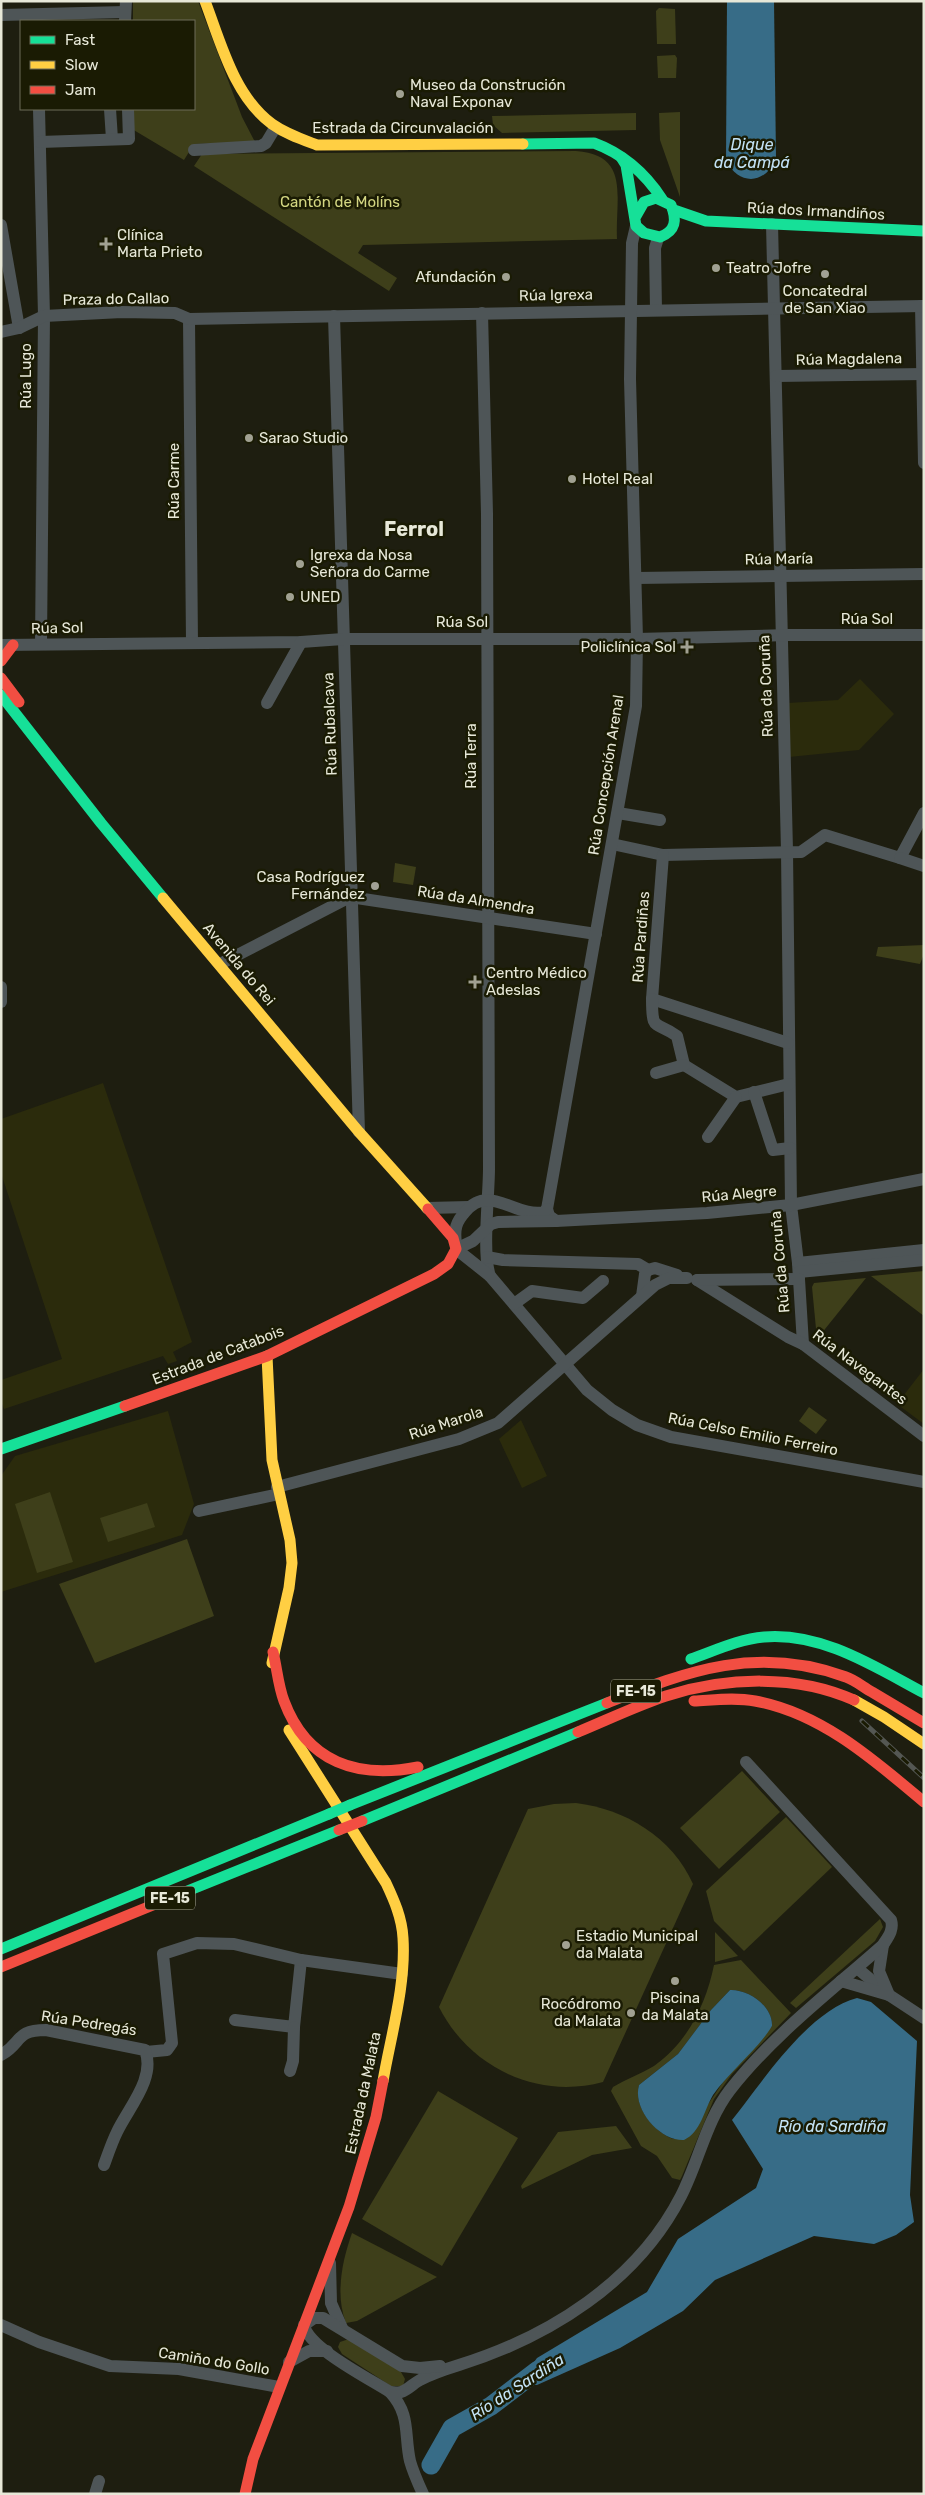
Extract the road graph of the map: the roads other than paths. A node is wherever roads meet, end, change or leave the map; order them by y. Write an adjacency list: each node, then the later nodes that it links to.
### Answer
1 (204, 1): 9 (main road, Estrada da Circunvalación)
2 (125, 12): 4 (street)
3 (1, 15): 5 (street)
4 (104, 17): 5 (street)
5 (37, 18)
6 (39, 110): 11 (street, Rúa Lugo)
7 (110, 110): 10 (street)
8 (128, 110): 10 (street)
9 (275, 128): 12 (street); 13 (main road, Estrada da Circunvalación)
10 (112, 139): 11 (street)
11 (40, 142): 28 (street, Rúa Lugo)
12 (194, 150)
13 (619, 154): 14 (main road, Estrada da Circunvalación); 16 (main road)
14 (662, 199): 15 (main road); 16 (main road)
15 (674, 210): 17 (main road, Rúa dos Irmandiños); 20 (main road)
16 (636, 220): 22 (main road); 26 (street, Rúa Concepción Arenal)
17 (706, 221): 18 (main road, Rúa dos Irmandiños); 20 (main road, Rúa dos Irmandiños)
18 (772, 224): 21 (main road, Rúa dos Irmandiños); 24 (street, Rúa da Coruña)
19 (1, 225): 31 (street)
20 (671, 230): 22 (main road)
21 (924, 232)
22 (658, 238): 25 (street)
23 (922, 306): 24 (street, Rúa Igrexa); 33 (street)
24 (774, 308): 25 (street, Rúa Igrexa); 34 (street, Rúa da Coruña)
25 (656, 310): 26 (street, Rúa Igrexa)
26 (631, 311): 27 (street, Rúa Igrexa); 38 (street, Rúa Concepción Arenal)
27 (482, 313): 29 (street, Rúa Igrexa); 41 (street, Rúa Terra)
28 (44, 316): 30 (street, Praza do Callao); 31 (street); 46 (street, Rúa Lugo)
29 (334, 316): 30 (street, Rúa Igrexa); 42 (street, Rúa Rubalcava)
30 (189, 319): 45 (street, Rúa Carme)
31 (19, 328): 32 (street)
32 (1, 332)
33 (923, 374): 34 (street, Rúa Magdalena); 35 (street)
34 (776, 376): 37 (street, Rúa da Coruña)
35 (924, 464)
36 (924, 574): 37 (street, Rúa María)
37 (780, 576): 38 (street, Rúa María); 39 (street, Rúa da Coruña)
38 (636, 578): 43 (street, Rúa Concepción Arenal)
39 (780, 635): 40 (street, Rúa Sol); 43 (street, Rúa Sol); 58 (street, Rúa da Coruña)
40 (924, 635)
41 (487, 638): 42 (street, Rúa Sol); 43 (street, Rúa Sol); 63 (street, Rúa Terra)
42 (344, 639): 44 (street, Rúa Sol); 62 (street, Rúa Rubalcava)
43 (638, 639): 53 (street, Rúa Concepción Arenal)
44 (301, 642): 45 (street, Rúa Sol); 51 (street)
45 (192, 643): 46 (street, Rúa Sol)
46 (41, 644): 47 (street, Rúa Sol)
47 (7, 645): 48 (main road)
48 (1, 661)
49 (1, 678): 52 (main road)
50 (1, 695): 52 (main road, Avenida do Rei)
51 (267, 703)
52 (50, 760): 65 (main road, Avenida do Rei)
53 (618, 813): 55 (street); 57 (street, Rúa Concepción Arenal)
54 (924, 813): 56 (street)
55 (660, 820)
56 (920, 829): 60 (street)
57 (612, 844): 59 (street); 64 (street, Rúa Concepción Arenal)
58 (787, 851): 59 (street); 60 (street); 69 (street, Rúa da Coruña)
59 (663, 855): 67 (street, Rúa Pardiñas)
60 (900, 858): 61 (street)
61 (924, 866)
62 (350, 897): 63 (street, Rúa da Almendra); 65 (street); 75 (street, Rúa Rubalcava)
63 (488, 918): 64 (street, Rúa da Almendra); 79 (street, Rúa Terra)
64 (596, 934): 83 (street, Rúa Concepción Arenal)
65 (220, 964): 75 (main road, Avenida do Rei)
66 (1, 987): 68 (street)
67 (652, 1000): 69 (street, Rúa Pardiñas); 70 (street)
68 (2, 1001)
69 (788, 1043): 72 (street, Rúa da Coruña)
70 (684, 1065): 71 (street); 74 (street)
71 (656, 1073)
72 (789, 1084): 73 (street); 77 (street, Rúa da Coruña)
73 (754, 1092): 74 (street); 77 (street)
74 (736, 1097): 76 (street)
75 (359, 1132): 82 (main road, Avenida do Rei)
76 (708, 1137)
77 (790, 1148): 80 (street, Rúa da Coruña)
78 (924, 1179): 80 (street, Rúa Alegre)
79 (488, 1200): 81 (street); 83 (street); 85 (street, Rúa Terra)
80 (791, 1205): 84 (street, Rúa Alegre); 90 (street, Rúa da Coruña)
81 (469, 1207): 82 (street); 86 (street)
82 (428, 1208): 86 (main road, Avenida do Rei)
83 (547, 1209): 84 (street)
84 (556, 1221): 85 (street, Rúa Alegre)
85 (486, 1228): 86 (street); 88 (street)
86 (456, 1249): 91 (street, Rúa Celso Emilio Ferreiro); 97 (main road, Estrada de Catabois)
87 (924, 1250): 90 (street)
88 (487, 1257): 91 (street); 92 (street, Rúa Navegantes)
89 (924, 1260): 90 (street)
90 (799, 1271): 93 (street, Rúa Navegantes); 96 (street, Rúa da Coruña)
91 (490, 1276): 95 (street, Rúa Celso Emilio Ferreiro)
92 (654, 1277): 93 (street, Rúa Navegantes); 98 (street, Rúa Marola)
93 (692, 1279): 96 (street, Rúa Navegantes)
94 (603, 1281): 95 (street)
95 (514, 1304): 98 (street, Rúa Celso Emilio Ferreiro)
96 (803, 1344): 99 (street, Rúa Navegantes)
97 (267, 1356): 100 (main road, Estrada de Catabois); 104 (main road, Estrada da Malata)
98 (565, 1364): 103 (street, Rúa Celso Emilio Ferreiro); 104 (street, Rúa Marola)
99 (924, 1436)
100 (17, 1443): 101 (main road, Estrada de Catabois); 102 (main road)
101 (1, 1449)
102 (1, 1462)
103 (924, 1482)
104 (278, 1491): 105 (street, Rúa Marola); 106 (main road, Estrada da Malata)
105 (200, 1511)
106 (273, 1652): 113 (main road); 120 (main road, Estrada da Malata)
107 (924, 1693): 108 (main road)
108 (565, 1719): 109 (main road, FE-15); 113 (main road, FE-15)
109 (924, 1723)
110 (586, 1730): 111 (main road, FE-15); 114 (main road); 118 (main road, FE-15, bridge)
111 (924, 1744)
112 (746, 1762): 115 (street)
113 (450, 1764): 116 (main road, FE-15, bridge)
114 (924, 1802)
115 (883, 1945): 119 (street); 122 (street)
116 (1, 1949)
117 (301, 1960): 120 (street); 125 (street); 126 (street)
118 (1, 1967)
119 (857, 1968): 121 (street); 122 (street)
120 (402, 1974): 130 (main road, Estrada da Malata)
121 (841, 1981): 122 (street); 136 (street)
122 (889, 1995): 123 (street)
123 (924, 2018)
124 (235, 2020): 125 (street)
125 (294, 2027): 128 (street)
126 (146, 2052): 127 (street, Rúa Pedregás); 129 (street, Rúa Pedregás)
127 (1, 2055)
128 (290, 2071)
129 (104, 2165)
130 (330, 2258): 131 (main road, Estrada da Malata); 133 (street)
131 (304, 2324): 133 (street); 134 (street); 135 (main road, Estrada da Malata)
132 (1, 2326): 137 (street, Camiño do Gollo)
133 (342, 2328): 136 (street)
134 (327, 2351): 135 (street); 138 (street)
135 (289, 2362): 137 (main road, Estrada da Malata)
136 (466, 2363): 138 (street)
137 (279, 2387): 139 (main road, Estrada da Malata)
138 (390, 2392): 140 (street)
139 (245, 2494)
140 (423, 2494)

